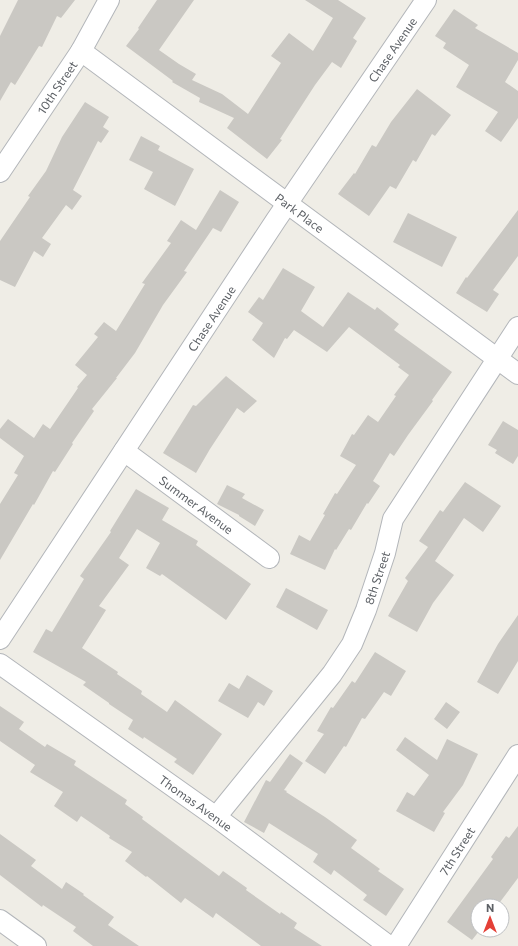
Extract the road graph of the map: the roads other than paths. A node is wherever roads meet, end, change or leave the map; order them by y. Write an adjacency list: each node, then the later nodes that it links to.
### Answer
1 (109, 0): 3 (street, 10th Street)
2 (426, 0): 5 (street, Chase Avenue)
3 (81, 51): 4 (street, 10th Street); 5 (street, Park Place)
4 (0, 172)
5 (288, 203): 7 (street, Park Place); 9 (street, Chase Avenue)
6 (518, 327): 7 (street, 8th Street)
7 (497, 358): 8 (street, Park Place); 14 (street, 8th Street)
8 (518, 374)
9 (124, 451): 10 (street, Summer Avenue); 11 (street, Chase Avenue)
10 (269, 558)
11 (0, 638)
12 (0, 664): 14 (street, Thomas Avenue)
13 (518, 755): 18 (street, 7th Street)
14 (216, 817): 17 (street, Thomas Avenue)
15 (0, 920): 16 (street)
16 (36, 946)
17 (389, 946)
18 (396, 946)

